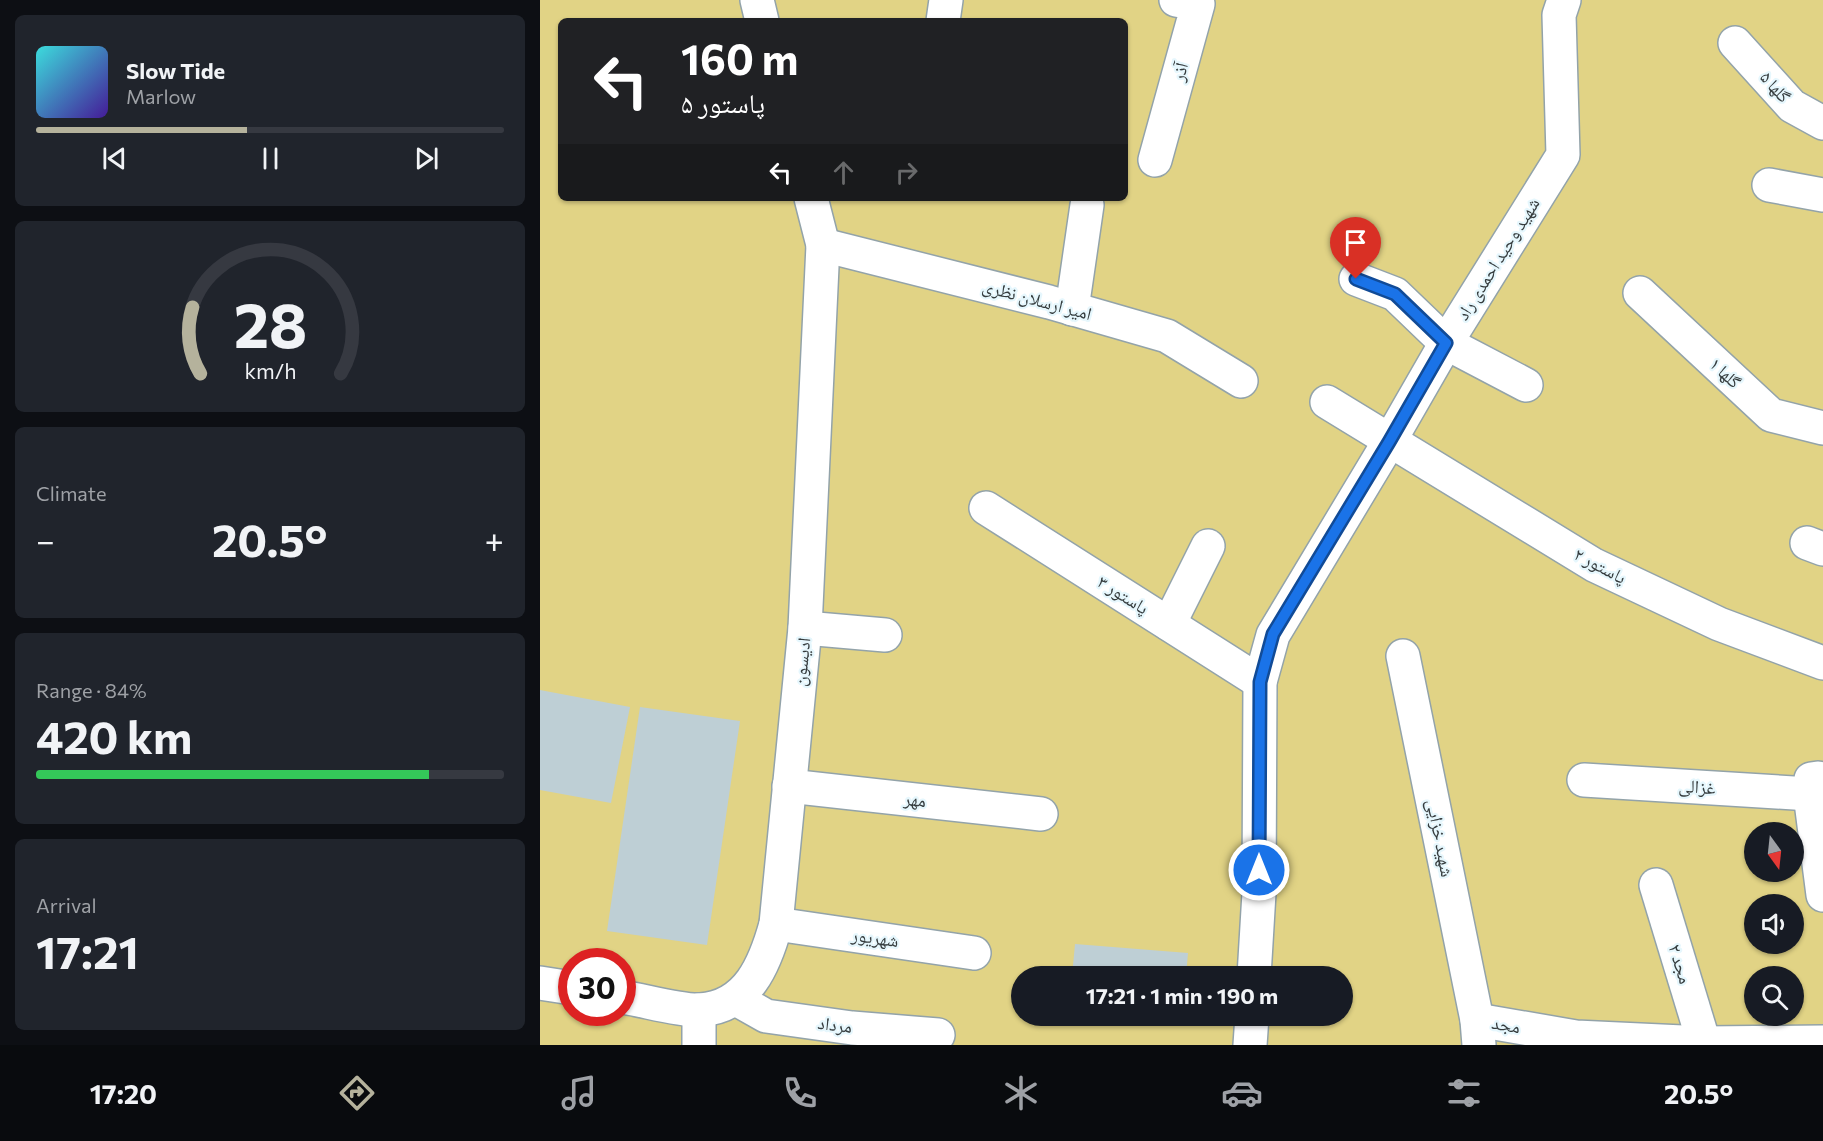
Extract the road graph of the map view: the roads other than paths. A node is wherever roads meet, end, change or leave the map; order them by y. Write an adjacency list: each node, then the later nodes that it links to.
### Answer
1 (757, 0): 5 (street)
2 (946, 0): 6 (street)
3 (1176, 0): 9 (street, آذر)
4 (1564, 0): 18 (street, شهید وحید احمدی راد)
5 (761, 18)
6 (943, 18)
7 (1735, 43): 8 (street, گلها ۵)
8 (1823, 123)
9 (1155, 160)
10 (1769, 185): 11 (street)
11 (1823, 195)
12 (811, 201): 14 (street, ادیسون)
13 (1087, 205): 17 (street)
14 (824, 245): 17 (street, امیر ارسلان نظری); 27 (street, ادیسون)
15 (1356, 279): 18 (street)
16 (1640, 293): 22 (street, گلها ۱)
17 (1072, 309): 19 (street, امیر ارسلان نظری)
18 (1446, 343): 20 (street); 23 (street, شهید وحید احمدی راد)
19 (1241, 381)
20 (1526, 385)
21 (1327, 402): 23 (street, پاستور ۲)
22 (1823, 428)
23 (1389, 442): 30 (street, پاستور ۲); 31 (street, شهید وحید احمدی راد)
24 (986, 508): 26 (street, پاستور ۳)
25 (1208, 546): 26 (street)
26 (1169, 624): 31 (street, پاستور ۳)
27 (806, 628): 28 (street); 33 (street, ادیسون)
28 (885, 635)
29 (1403, 656): 47 (street, شهید خزایی)
30 (1823, 663)
31 (1260, 682): 40 (street, شهید وحید احمدی راد)
32 (1584, 780): 34 (street, غزالی)
33 (789, 786): 35 (street, مهر); 38 (street, ادیسون)
34 (1816, 786): 37 (street)
35 (1041, 814)
36 (1656, 885): 51 (street, مجد ۲)
37 (1823, 895)
38 (776, 924): 39 (street, شهریور); 44 (street, ادیسون)
39 (974, 953)
40 (1255, 966)
41 (540, 982): 42 (street)
42 (558, 985)
43 (636, 999): 45 (street)
44 (736, 999): 45 (street); 49 (street, مرداد)
45 (699, 1010): 52 (street)
46 (1251, 1026): 53 (street)
47 (1478, 1033): 51 (street, مجد)
48 (938, 1035): 49 (street, مرداد)
49 (852, 1036)
50 (1823, 1042): 51 (street, مجد)
51 (1704, 1043)
52 (699, 1045)
53 (1250, 1045)

